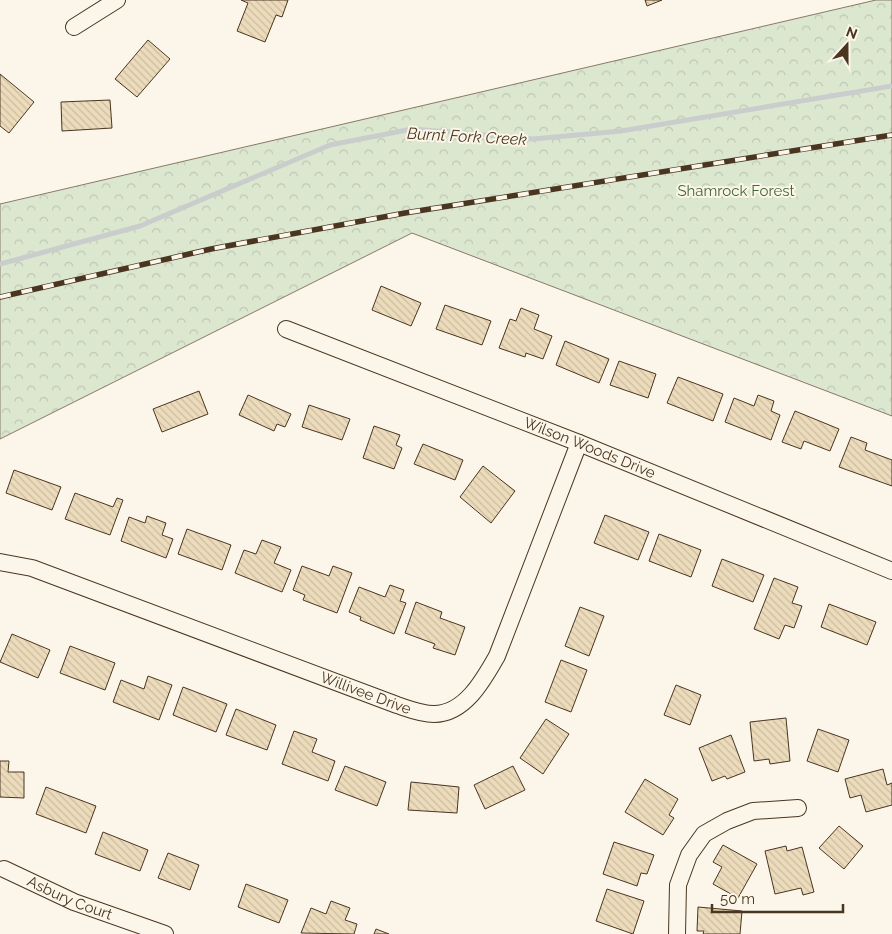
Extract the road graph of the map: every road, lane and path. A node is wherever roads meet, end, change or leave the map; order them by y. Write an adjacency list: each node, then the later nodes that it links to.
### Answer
1 (117, 0): 2 (street)
2 (74, 27)
3 (286, 328): 4 (street, Wilson Woods Drive)
4 (579, 443): 5 (street, Willivee Drive); 6 (street, Wilson Woods Drive)
5 (0, 562)
6 (892, 571)
7 (798, 808): 10 (street)
8 (4, 869): 9 (street, Asbury Court)
9 (165, 934)
10 (677, 934)

